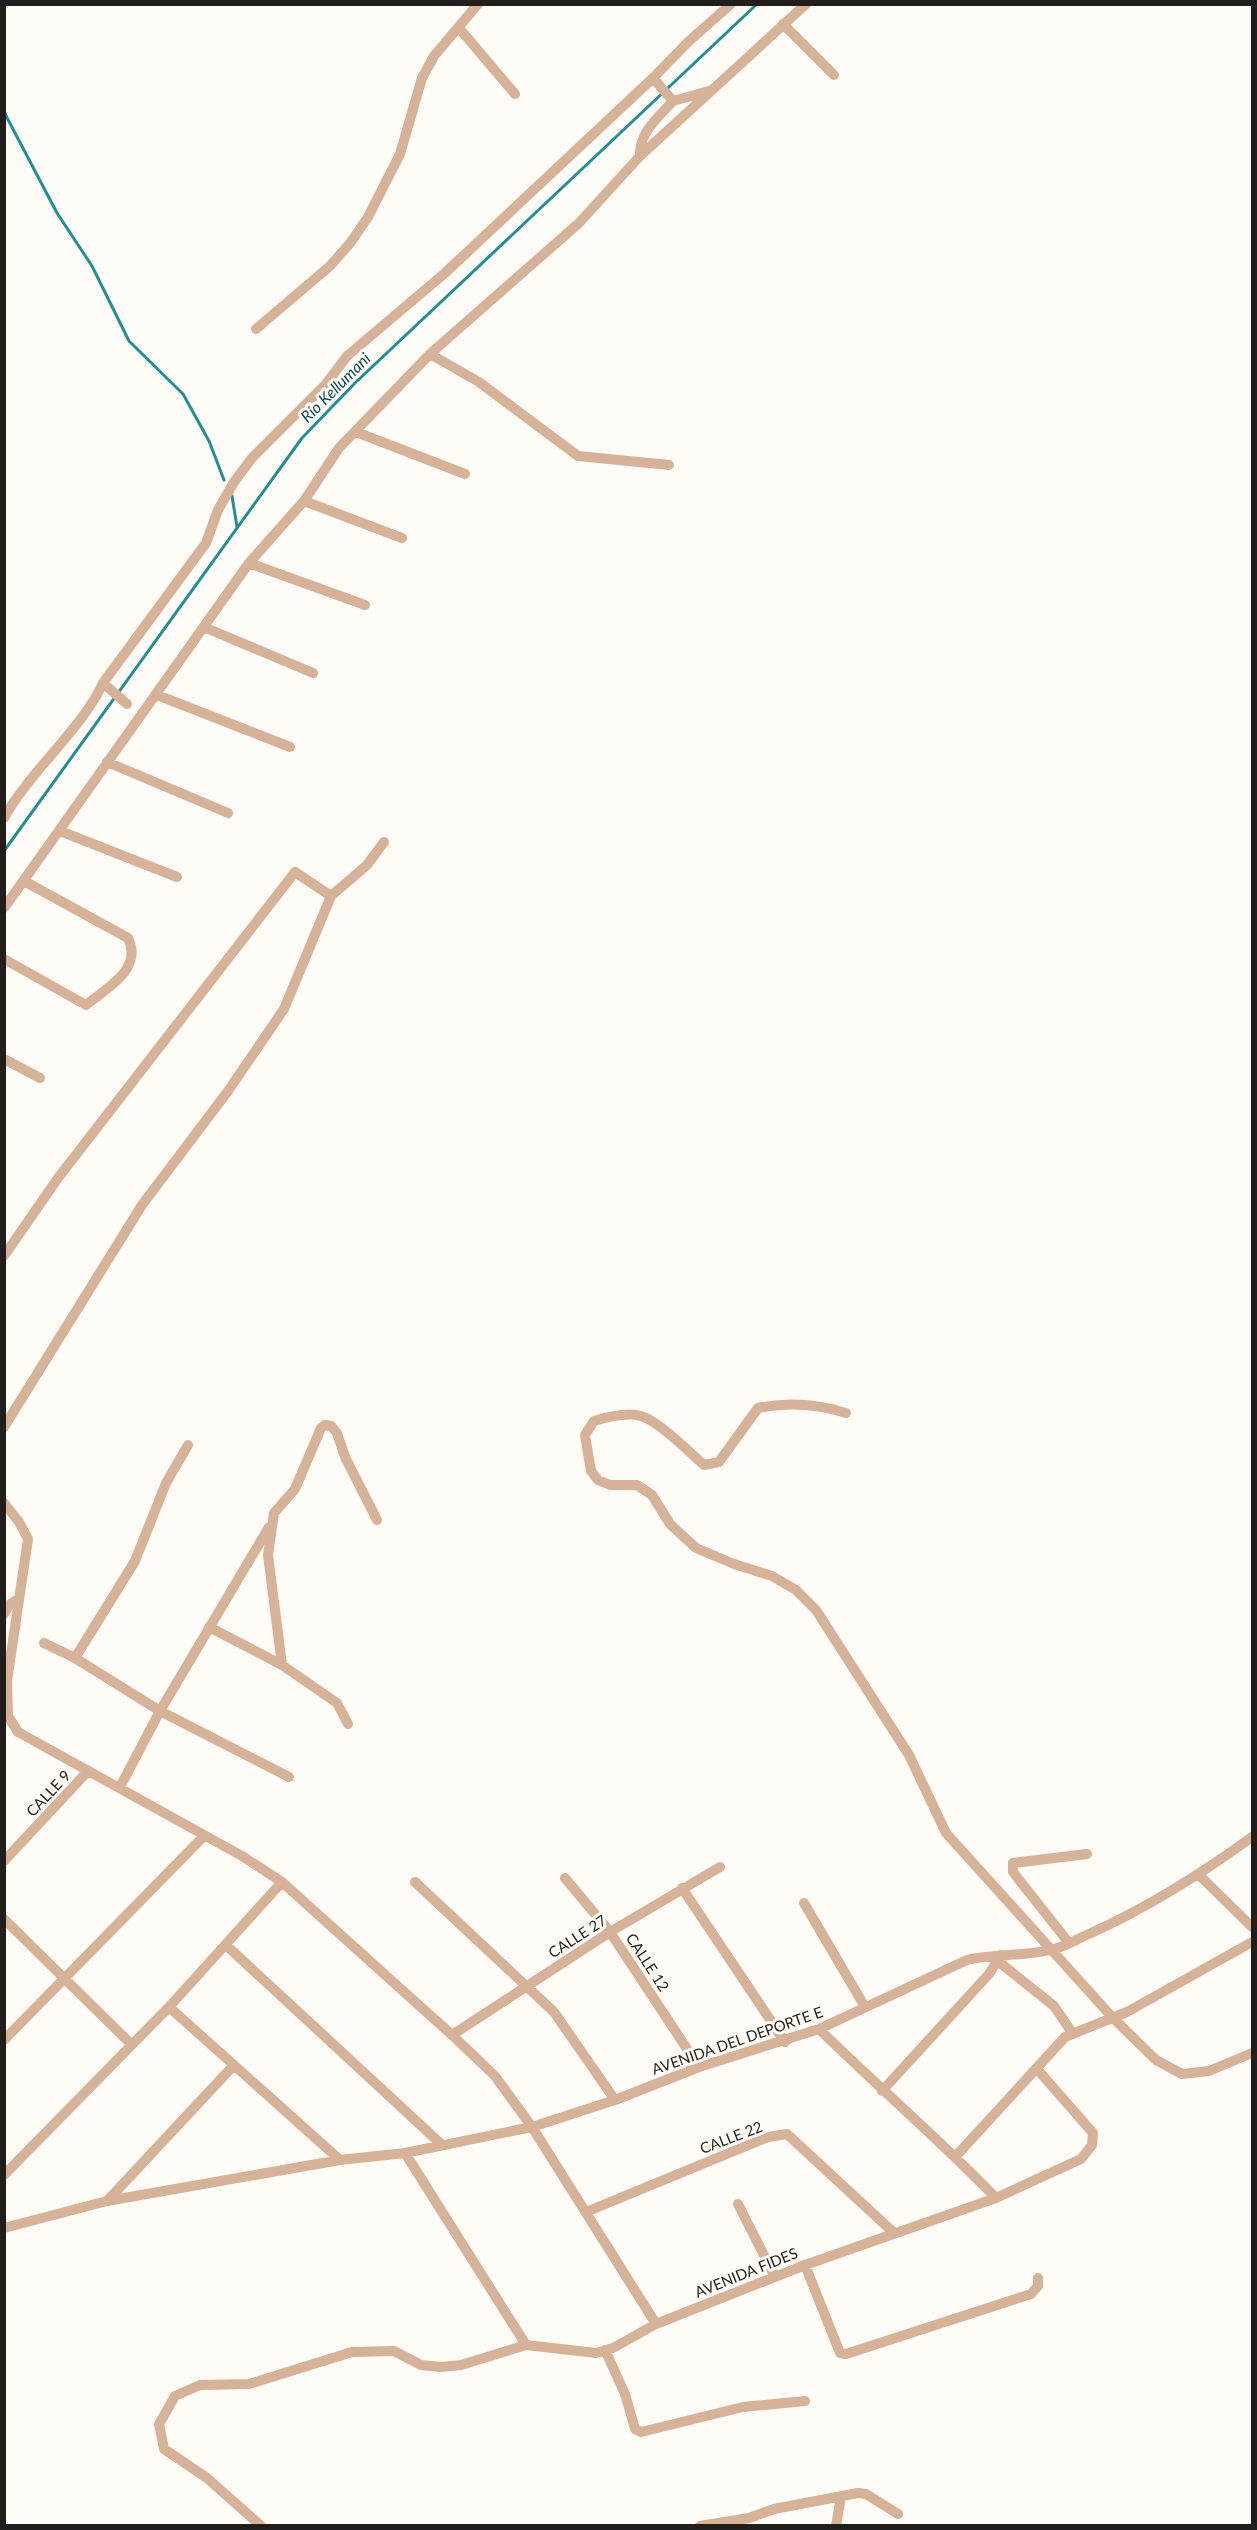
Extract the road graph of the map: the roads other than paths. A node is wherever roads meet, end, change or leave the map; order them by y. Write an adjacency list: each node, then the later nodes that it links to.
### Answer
1 (478, 4): 5 (street)
2 (731, 4): 7 (street)
3 (806, 4): 4 (street)
4 (783, 24): 6 (street); 8 (street)
5 (459, 28): 9 (street); 12 (street)
6 (834, 75)
7 (656, 82): 10 (street); 23 (street)
8 (709, 91): 10 (street); 11 (street)
9 (515, 94)
10 (671, 98): 11 (street)
11 (640, 156): 13 (street)
12 (256, 329)
13 (430, 354): 14 (street); 15 (street)
14 (356, 432): 16 (street); 17 (street)
15 (669, 465)
16 (465, 474)
17 (304, 501): 18 (street); 19 (street)
18 (402, 538)
19 (249, 563): 20 (street); 21 (street)
20 (365, 605)
21 (206, 628): 22 (street); 24 (street)
22 (312, 673)
23 (107, 687): 25 (street); 29 (street)
24 (157, 695): 26 (street); 27 (street)
25 (124, 701)
26 (290, 747)
27 (107, 762): 28 (street); 30 (street)
28 (228, 813)
29 (4, 818)
30 (60, 831): 32 (street); 33 (street)
31 (384, 842): 34 (street)
32 (177, 877)
33 (24, 881): 35 (street); 36 (street)
34 (331, 896): 39 (street); 41 (street)
35 (4, 908)
36 (4, 959)
37 (4, 1059): 38 (street)
38 (39, 1078)
39 (4, 1256)
40 (846, 1413): 74 (street)
41 (4, 1427)
42 (188, 1445): 50 (street)
43 (4, 1503): 46 (street)
44 (274, 1513): 45 (street); 48 (street); 51 (street)
45 (377, 1520)
46 (18, 1599): 47 (street); 54 (street)
47 (4, 1614)
48 (209, 1627): 51 (street); 52 (street)
49 (44, 1643): 50 (street)
50 (75, 1658): 52 (street)
51 (282, 1665): 53 (street)
52 (160, 1712): 55 (street); 56 (street)
53 (348, 1724)
54 (88, 1771): 56 (street); 60 (street, CALLE 9)
55 (290, 1777)
56 (120, 1787): 57 (street)
57 (204, 1836): 64 (street); 76 (street)
58 (1252, 1837): 62 (street, AVENIDA DEL DEPORTE E)
59 (1087, 1854): 72 (street)
60 (4, 1861)
61 (720, 1867): 66 (street, CALLE 27)
62 (1199, 1875): 69 (street); 72 (street, AVENIDA DEL DEPORTE E)
63 (565, 1878): 70 (street, CALLE 12)
64 (282, 1882): 73 (street); 83 (street)
65 (415, 1882): 77 (street)
66 (682, 1888): 70 (street, CALLE 27); 85 (street)
67 (804, 1904): 79 (street)
68 (4, 1918): 76 (street)
69 (1252, 1927)
70 (610, 1932): 77 (street, CALLE 27); 89 (street, CALLE 12)
71 (1252, 1942): 80 (street)
72 (1069, 1943): 74 (street, AVENIDA DEL DEPORTE E)
73 (227, 1946): 78 (street); 94 (street)
74 (1054, 1949): 75 (street, AVENIDA DEL DEPORTE E); 80 (street)
75 (1000, 1958): 79 (street, AVENIDA DEL DEPORTE E); 82 (street); 91 (street)
76 (62, 1978): 84 (street); 86 (street)
77 (526, 1987): 83 (street, CALLE 27); 92 (street)
78 (169, 2007): 86 (street); 88 (street)
79 (866, 2007): 81 (street, AVENIDA DEL DEPORTE E)
80 (1113, 2018): 82 (street); 87 (street)
81 (819, 2029): 85 (street, AVENIDA DEL DEPORTE E); 91 (street)
82 (1073, 2034): 90 (street)
83 (452, 2035): 93 (street)
84 (4, 2040)
85 (785, 2042): 89 (street, AVENIDA DEL DEPORTE E)
86 (131, 2044): 98 (street)
87 (1252, 2053)
88 (234, 2064): 97 (street); 100 (street)
89 (699, 2067): 92 (street, AVENIDA DEL DEPORTE E)
90 (1037, 2069): 96 (street); 99 (street, AVENIDA FIDES)
91 (882, 2091): 96 (street)
92 (615, 2100): 93 (street, AVENIDA DEL DEPORTE E)
93 (532, 2127): 94 (street, AVENIDA DEL DEPORTE E); 102 (street)
94 (441, 2144): 95 (street, AVENIDA DEL DEPORTE E)
95 (405, 2153): 97 (street, AVENIDA DEL DEPORTE E); 109 (street)
96 (956, 2156): 99 (street)
97 (340, 2160): 100 (street, AVENIDA DEL DEPORTE E)
98 (4, 2175)
99 (996, 2198): 104 (street, AVENIDA FIDES)
100 (107, 2200): 103 (street, AVENIDA DEL DEPORTE E)
101 (738, 2204): 106 (street)
102 (586, 2212): 104 (street, CALLE 22); 108 (street)
103 (4, 2228)
104 (893, 2232): 105 (street, AVENIDA FIDES)
105 (805, 2265): 106 (street, AVENIDA FIDES); 107 (street)
106 (775, 2277): 108 (street, AVENIDA FIDES)
107 (1038, 2278)
108 (656, 2324): 110 (street, AVENIDA FIDES)
109 (526, 2345): 110 (street, AVENIDA FIDES); 115 (street)
110 (605, 2350): 111 (street)
111 (806, 2401)
112 (841, 2496): 113 (street); 114 (street); 117 (street)
113 (898, 2514)
114 (748, 2522): 116 (street)
115 (261, 2526)
116 (700, 2526)
117 (836, 2526)

